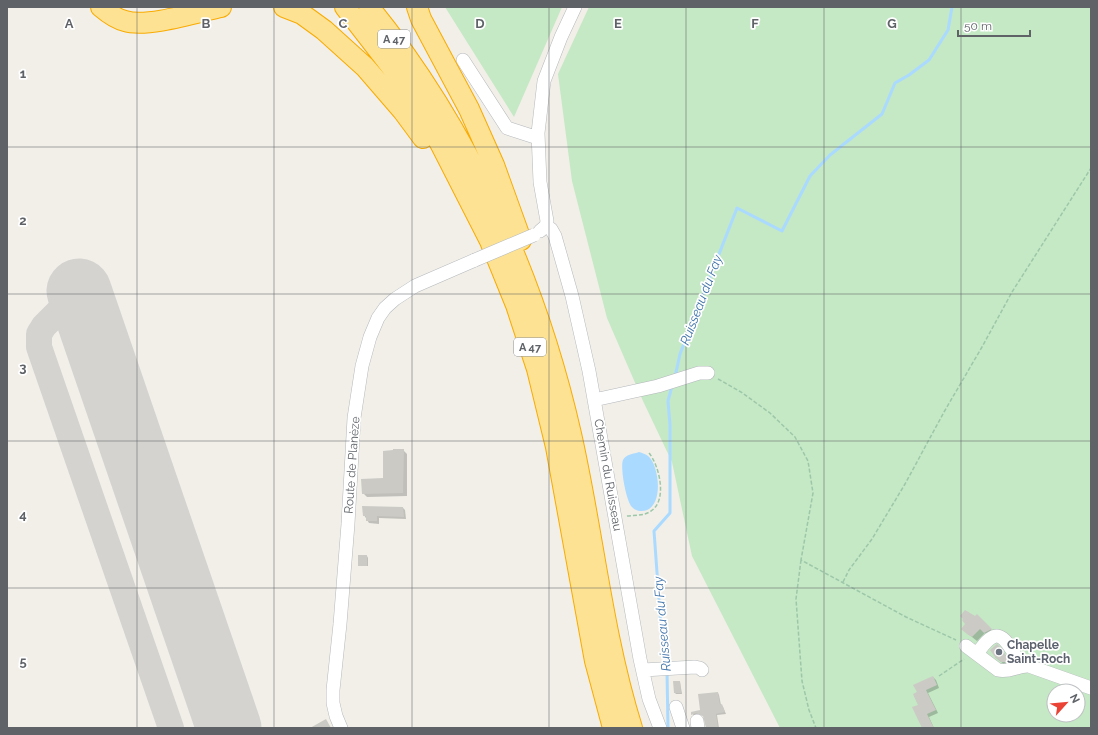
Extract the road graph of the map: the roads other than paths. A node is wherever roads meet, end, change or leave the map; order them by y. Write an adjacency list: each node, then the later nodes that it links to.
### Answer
1 (101, 7): 2 (highway)
2 (221, 7)
3 (284, 7): 10 (highway)
4 (345, 7): 10 (highway, A 47)
5 (369, 7): 12 (highway, A 47)
6 (417, 7): 12 (highway)
7 (575, 7): 9 (street)
8 (463, 60): 9 (street)
9 (538, 138): 11 (street)
10 (474, 209): 21 (highway, A 47)
11 (546, 226): 14 (street, Chemin du Ruisseau); 20 (street, Route de Planèze, bridge)
12 (533, 302): 22 (highway, A 47)
13 (708, 373): 14 (street)
14 (594, 400): 16 (street, Chemin du Ruisseau)
15 (1022, 666): 15 (street); 18 (street)
16 (643, 670): 17 (street); 23 (street, Chemin du Ruisseau)
17 (702, 670)
18 (1091, 688)
19 (676, 707): 24 (street)
20 (340, 728)
21 (613, 728)
22 (632, 728)
23 (660, 728)
24 (683, 728)

